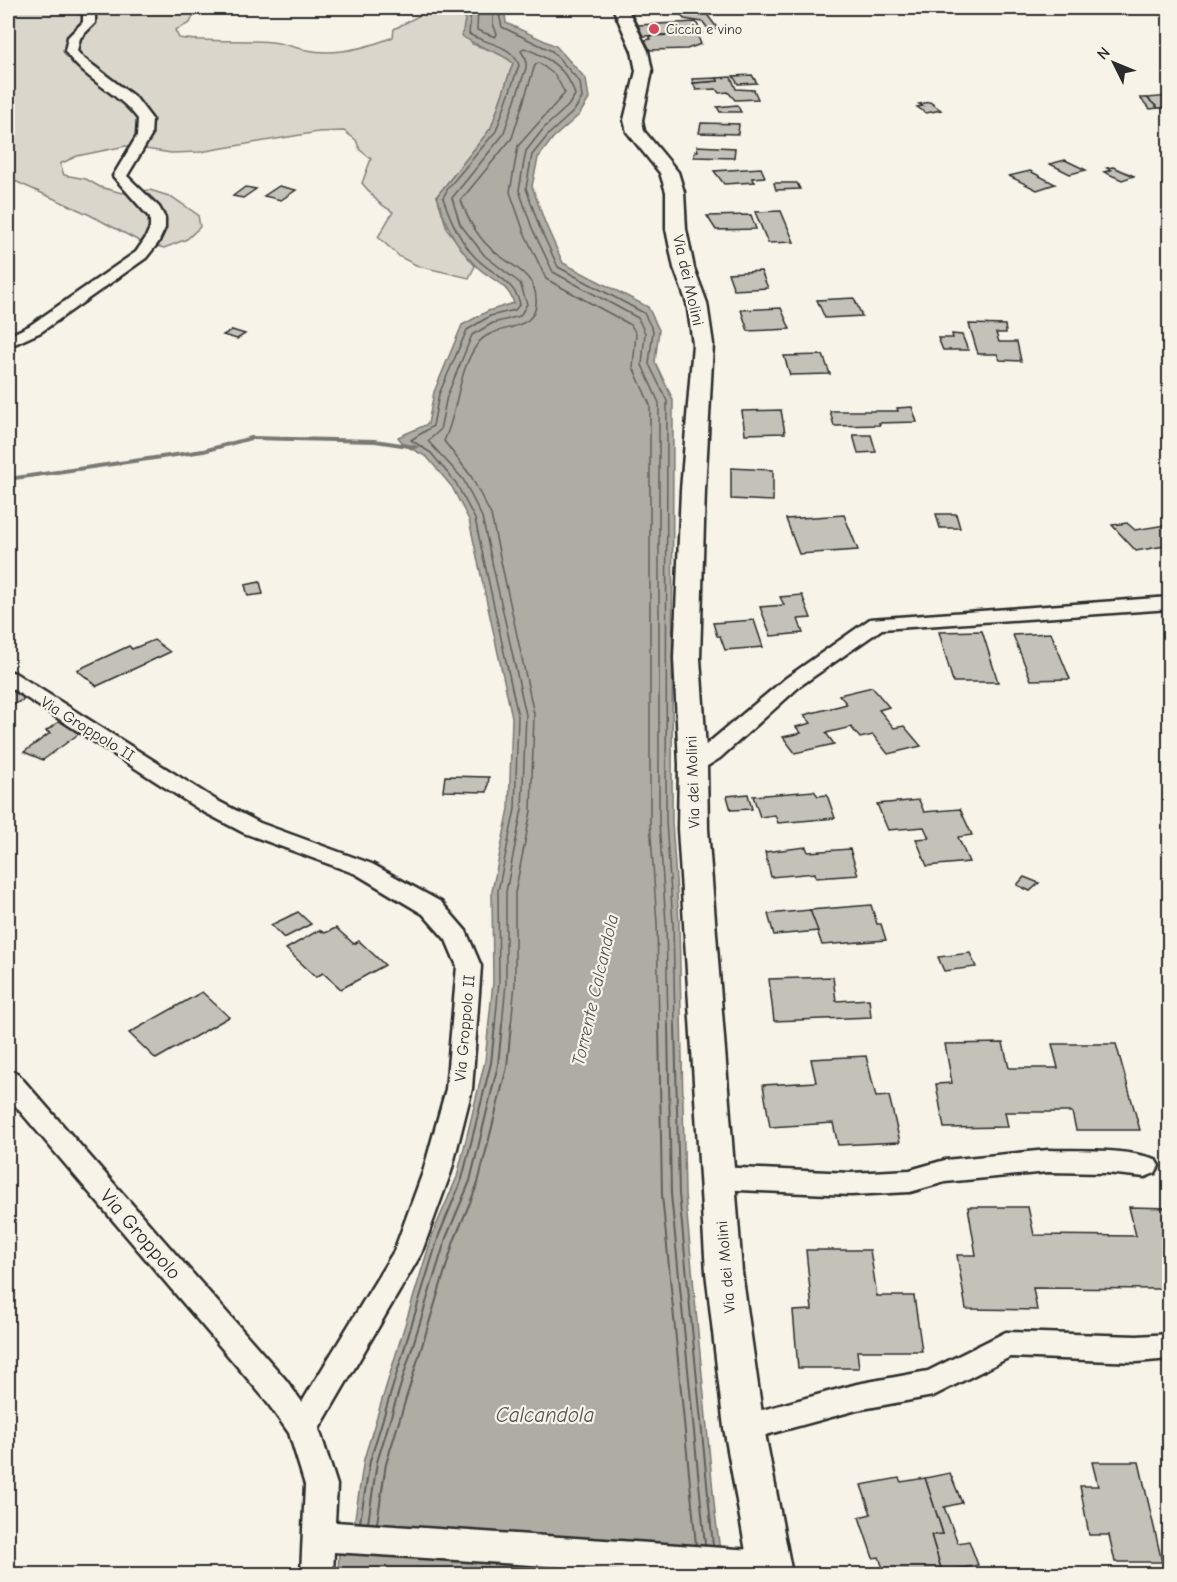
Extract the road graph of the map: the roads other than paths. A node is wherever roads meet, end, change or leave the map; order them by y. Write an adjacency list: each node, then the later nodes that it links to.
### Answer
1 (83, 8): 3 (street)
2 (620, 8): 6 (street, Via dei Molini)
3 (8, 342)
4 (1170, 603): 6 (street)
5 (8, 677): 11 (street, Via Groppolo II)
6 (693, 765): 9 (street, Via dei Molini)
7 (8, 1080): 11 (street, Via Groppolo)
8 (1145, 1166): 9 (street)
9 (718, 1178): 12 (street, Via dei Molini)
10 (1170, 1346): 12 (street)
11 (303, 1428): 13 (street, Via Groppolo)
12 (744, 1428): 14 (street, Via dei Molini)
13 (330, 1537): 14 (street); 15 (street, Via Groppolo)
14 (757, 1568)
15 (317, 1575)

